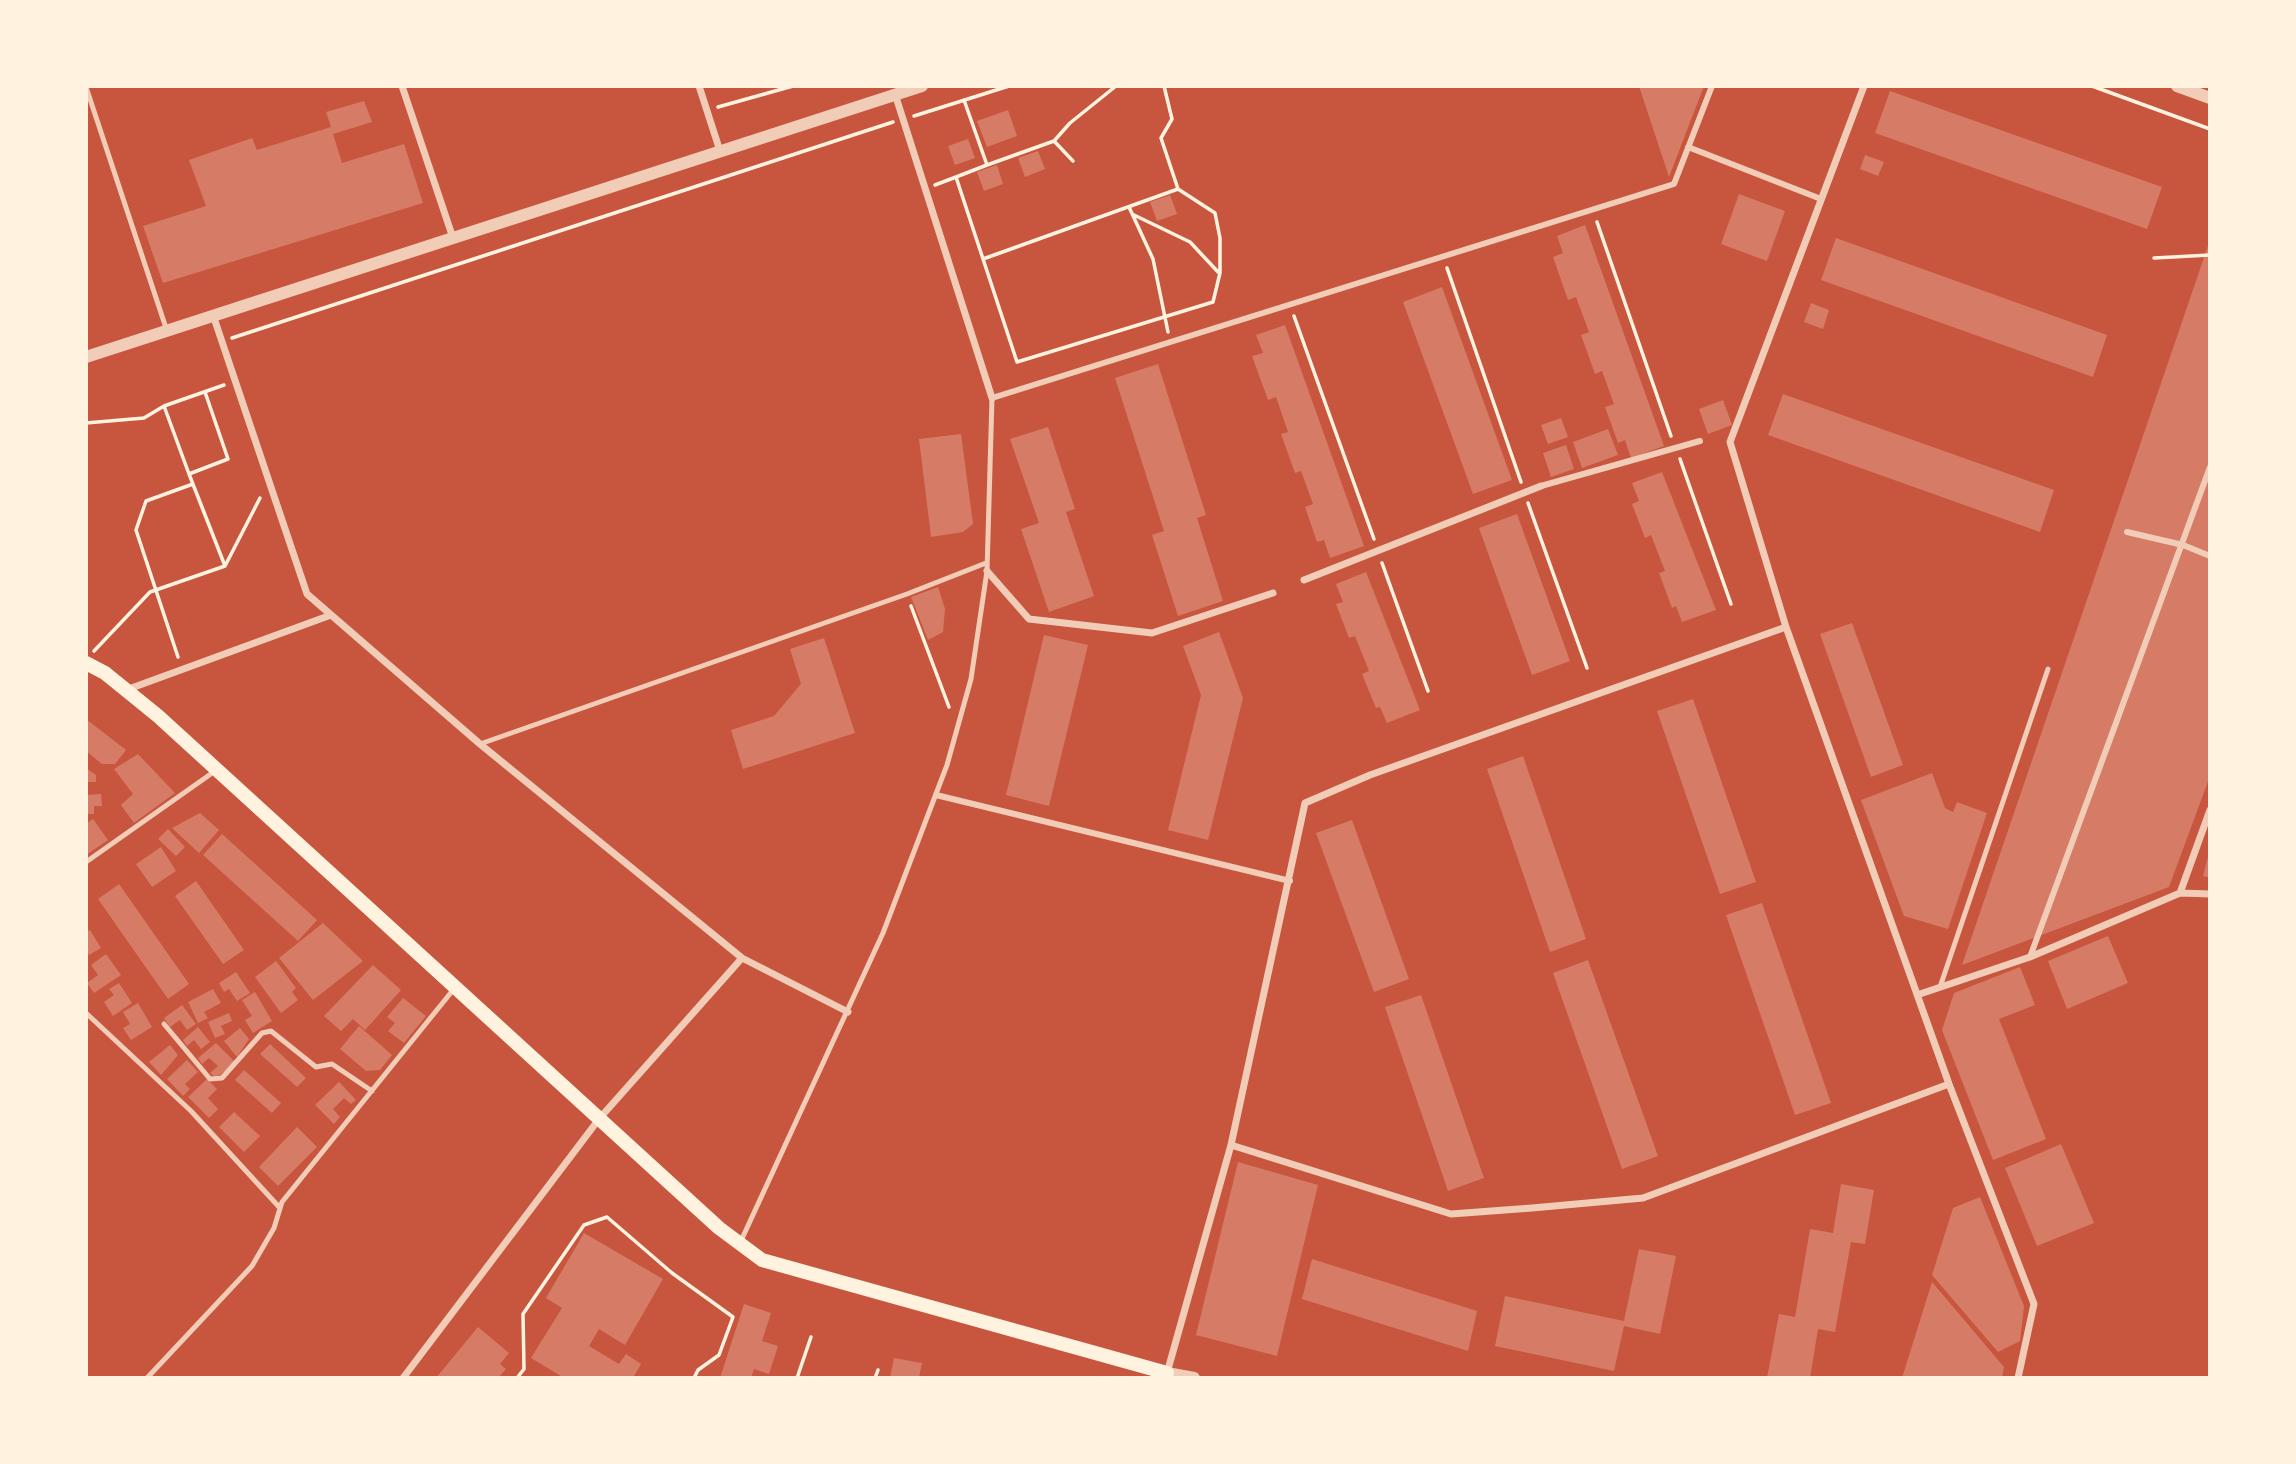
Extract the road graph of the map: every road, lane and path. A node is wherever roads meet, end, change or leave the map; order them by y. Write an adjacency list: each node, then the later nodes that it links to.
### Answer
1 (402, 86): 31 (street)
2 (699, 86): 16 (street)
3 (793, 86): 16 (path)
4 (922, 86): 13 (street)
5 (1009, 86): 15 (path)
6 (1116, 86): 19 (path)
7 (1164, 86): 26 (path)
8 (1712, 86): 20 (street)
9 (1864, 86): 27 (street)
10 (2092, 86): 18 (path)
11 (2177, 86): 14 (street)
12 (86, 87): 40 (lane)
13 (895, 94): 17 (street); 21 (street)
14 (2210, 97)
15 (964, 100): 17 (path); 23 (path)
16 (707, 111): 21 (street)
17 (904, 119): 25 (street); 41 (path)
18 (2210, 129)
19 (1054, 141): 22 (path); 23 (path)
20 (1688, 147): 27 (street); 29 (street)
21 (720, 151): 31 (street)
22 (1073, 162)
23 (987, 165): 24 (path)
24 (956, 177): 25 (path); 35 (path)
25 (927, 188): 45 (street)
26 (1178, 189): 28 (path); 36 (path)
27 (1821, 199): 68 (street)
28 (1129, 207): 30 (path); 35 (path)
29 (1593, 210): 33 (street); 49 (path)
30 (1133, 214): 36 (path); 39 (path)
31 (453, 238): 38 (street)
32 (2210, 255): 34 (path)
33 (1443, 256): 37 (street); 55 (path)
34 (2154, 258)
35 (983, 259): 39 (path)
36 (1220, 273): 39 (path)
37 (1289, 304): 45 (street); 58 (path)
38 (213, 315): 40 (street); 41 (street)
39 (1164, 317)
40 (167, 331): 42 (street)
41 (221, 341): 43 (street)
42 (86, 357)
43 (235, 381): 44 (path); 52 (street)
44 (205, 392): 46 (path); 51 (path)
45 (992, 398): 61 (lane)
46 (164, 406): 47 (path); 51 (path)
47 (86, 423)
48 (1700, 441): 49 (street)
49 (1676, 449): 54 (street); 66 (path)
50 (2210, 467): 57 (street)
51 (189, 474): 53 (path)
52 (269, 481): 60 (path); 67 (street)
53 (193, 484): 60 (path); 63 (path)
54 (1541, 486): 55 (street)
55 (1525, 492): 58 (street); 70 (path)
56 (2127, 532): 57 (street)
57 (2183, 545): 59 (street); 84 (street)
58 (1378, 550): 62 (street); 74 (path)
59 (2210, 556)
60 (225, 566): 63 (path)
61 (986, 567): 64 (street); 65 (lane); 75 (lane)
62 (1304, 580)
63 (158, 589): 69 (path); 71 (path)
64 (1273, 593)
65 (907, 594): 75 (path); 76 (lane)
66 (1731, 604)
67 (331, 615): 71 (street); 76 (street)
68 (1786, 627): 81 (street); 88 (street)
69 (86, 662): 73 (main road)
70 (1587, 668)
71 (182, 669): 73 (street)
72 (2048, 669): 87 (lane)
73 (125, 690): 77 (main road)
74 (1428, 691)
75 (958, 728): 78 (lane)
76 (480, 744): 85 (street)
77 (217, 770): 80 (lane); 86 (main road)
78 (936, 795): 81 (street); 89 (lane)
79 (2210, 810): 82 (street)
80 (86, 862)
81 (1290, 881): 95 (street)
82 (2180, 893): 83 (street); 84 (street)
83 (2210, 894)
84 (2030, 957): 87 (street)
85 (742, 958): 89 (street); 94 (street)
86 (455, 987): 93 (lane); 94 (main road)
87 (1940, 987): 88 (street)
88 (1917, 995): 92 (street)
89 (848, 1012): 97 (lane)
90 (86, 1013): 96 (lane)
91 (164, 1024): 93 (lane)
92 (1949, 1084): 95 (street); 108 (street)
93 (372, 1091): 96 (lane)
94 (599, 1119): 97 (main road); 102 (street)
95 (1231, 1145): 100 (street)
96 (280, 1208): 101 (lane)
97 (739, 1243): 100 (main road)
98 (811, 1337): 105 (path)
99 (878, 1370): 106 (path)
100 (1166, 1376): 107 (street)
101 (147, 1378)
102 (403, 1378)
103 (517, 1378): 104 (path)
104 (694, 1378)
105 (797, 1378)
106 (875, 1378)
107 (1194, 1378)
108 (2018, 1378)

